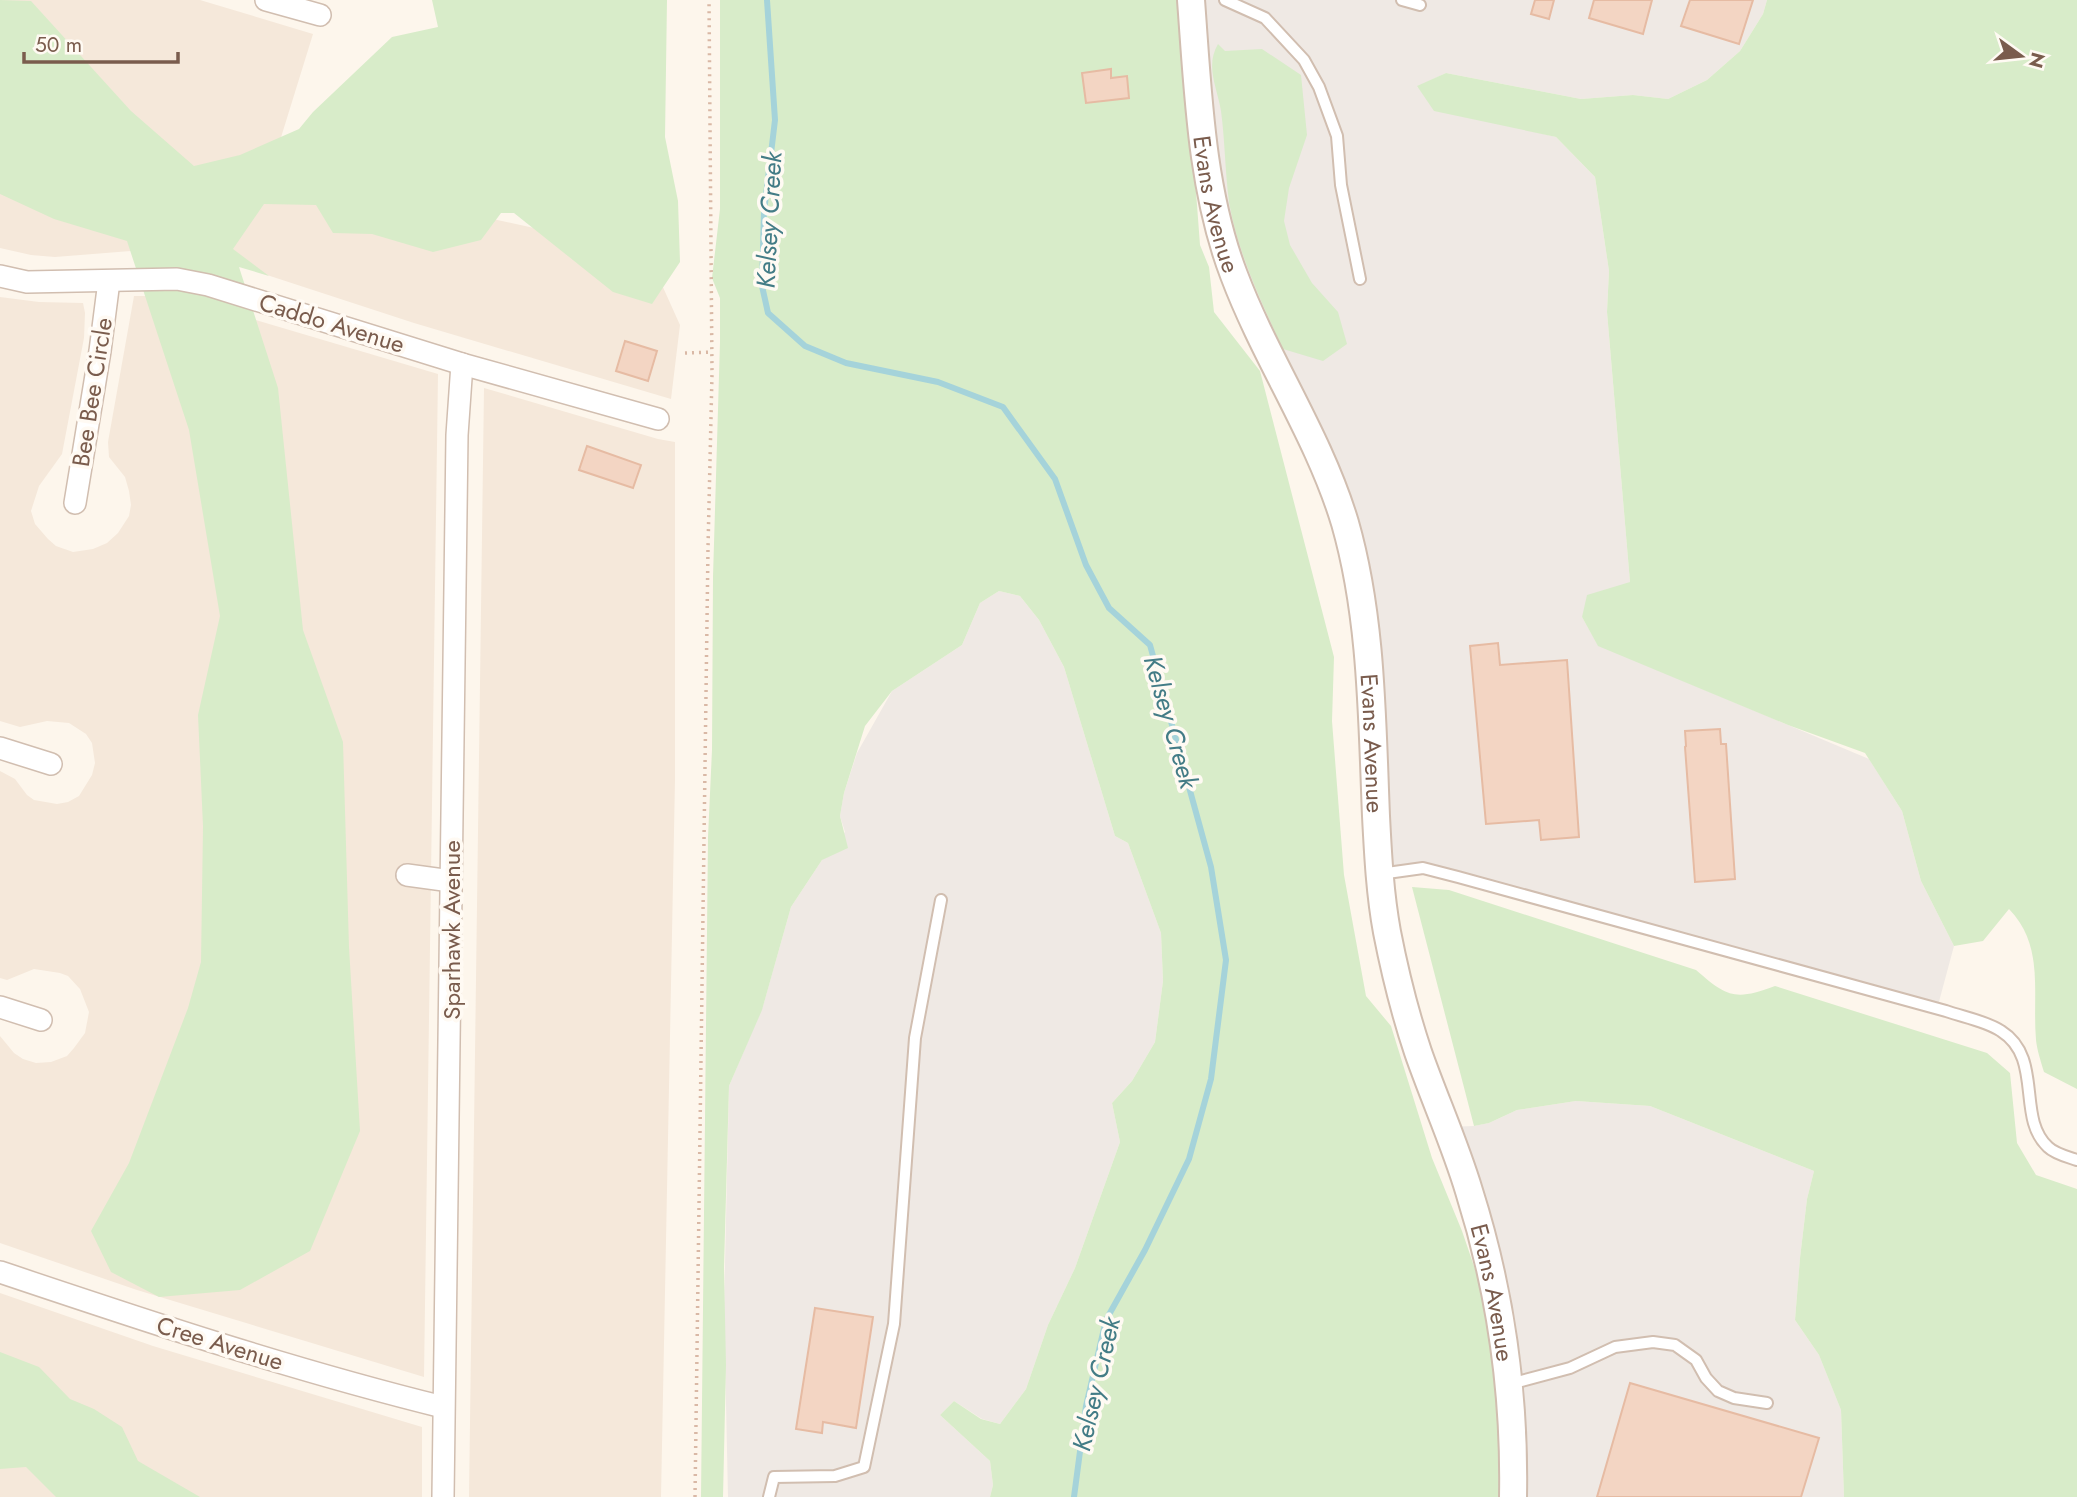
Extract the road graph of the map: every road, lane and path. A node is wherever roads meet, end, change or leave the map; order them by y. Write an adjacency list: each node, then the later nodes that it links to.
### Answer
1 (267, 0): 7 (street)
2 (709, 0): 11 (path)
3 (1191, 0): 18 (street, Evans Avenue)
4 (1225, 0): 9 (lane)
5 (1402, 0): 6 (lane)
6 (1420, 5)
7 (320, 15)
8 (0, 276): 10 (street, Caddo Avenue)
9 (1360, 279)
10 (108, 281): 13 (street, Caddo Avenue); 15 (street, Bee Bee Circle)
11 (712, 352): 12 (path); 30 (path)
12 (685, 353)
13 (462, 364): 14 (street, Caddo Avenue); 20 (street, Sparhawk Avenue)
14 (658, 419)
15 (75, 503)
16 (0, 748): 17 (street)
17 (51, 764)
18 (1380, 874): 24 (lane); 26 (street, Evans Avenue)
19 (407, 875): 20 (street)
20 (451, 881): 28 (street, Sparhawk Avenue)
21 (941, 900): 31 (lane)
22 (0, 1007): 23 (street)
23 (41, 1020)
24 (2077, 1160)
25 (0, 1272): 28 (street, Cree Avenue)
26 (1508, 1385): 27 (lane); 32 (street, Evans Avenue)
27 (1767, 1403)
28 (443, 1407): 29 (street, Sparhawk Avenue)
29 (443, 1497)
30 (695, 1497)
31 (769, 1497)
32 (1513, 1497)

